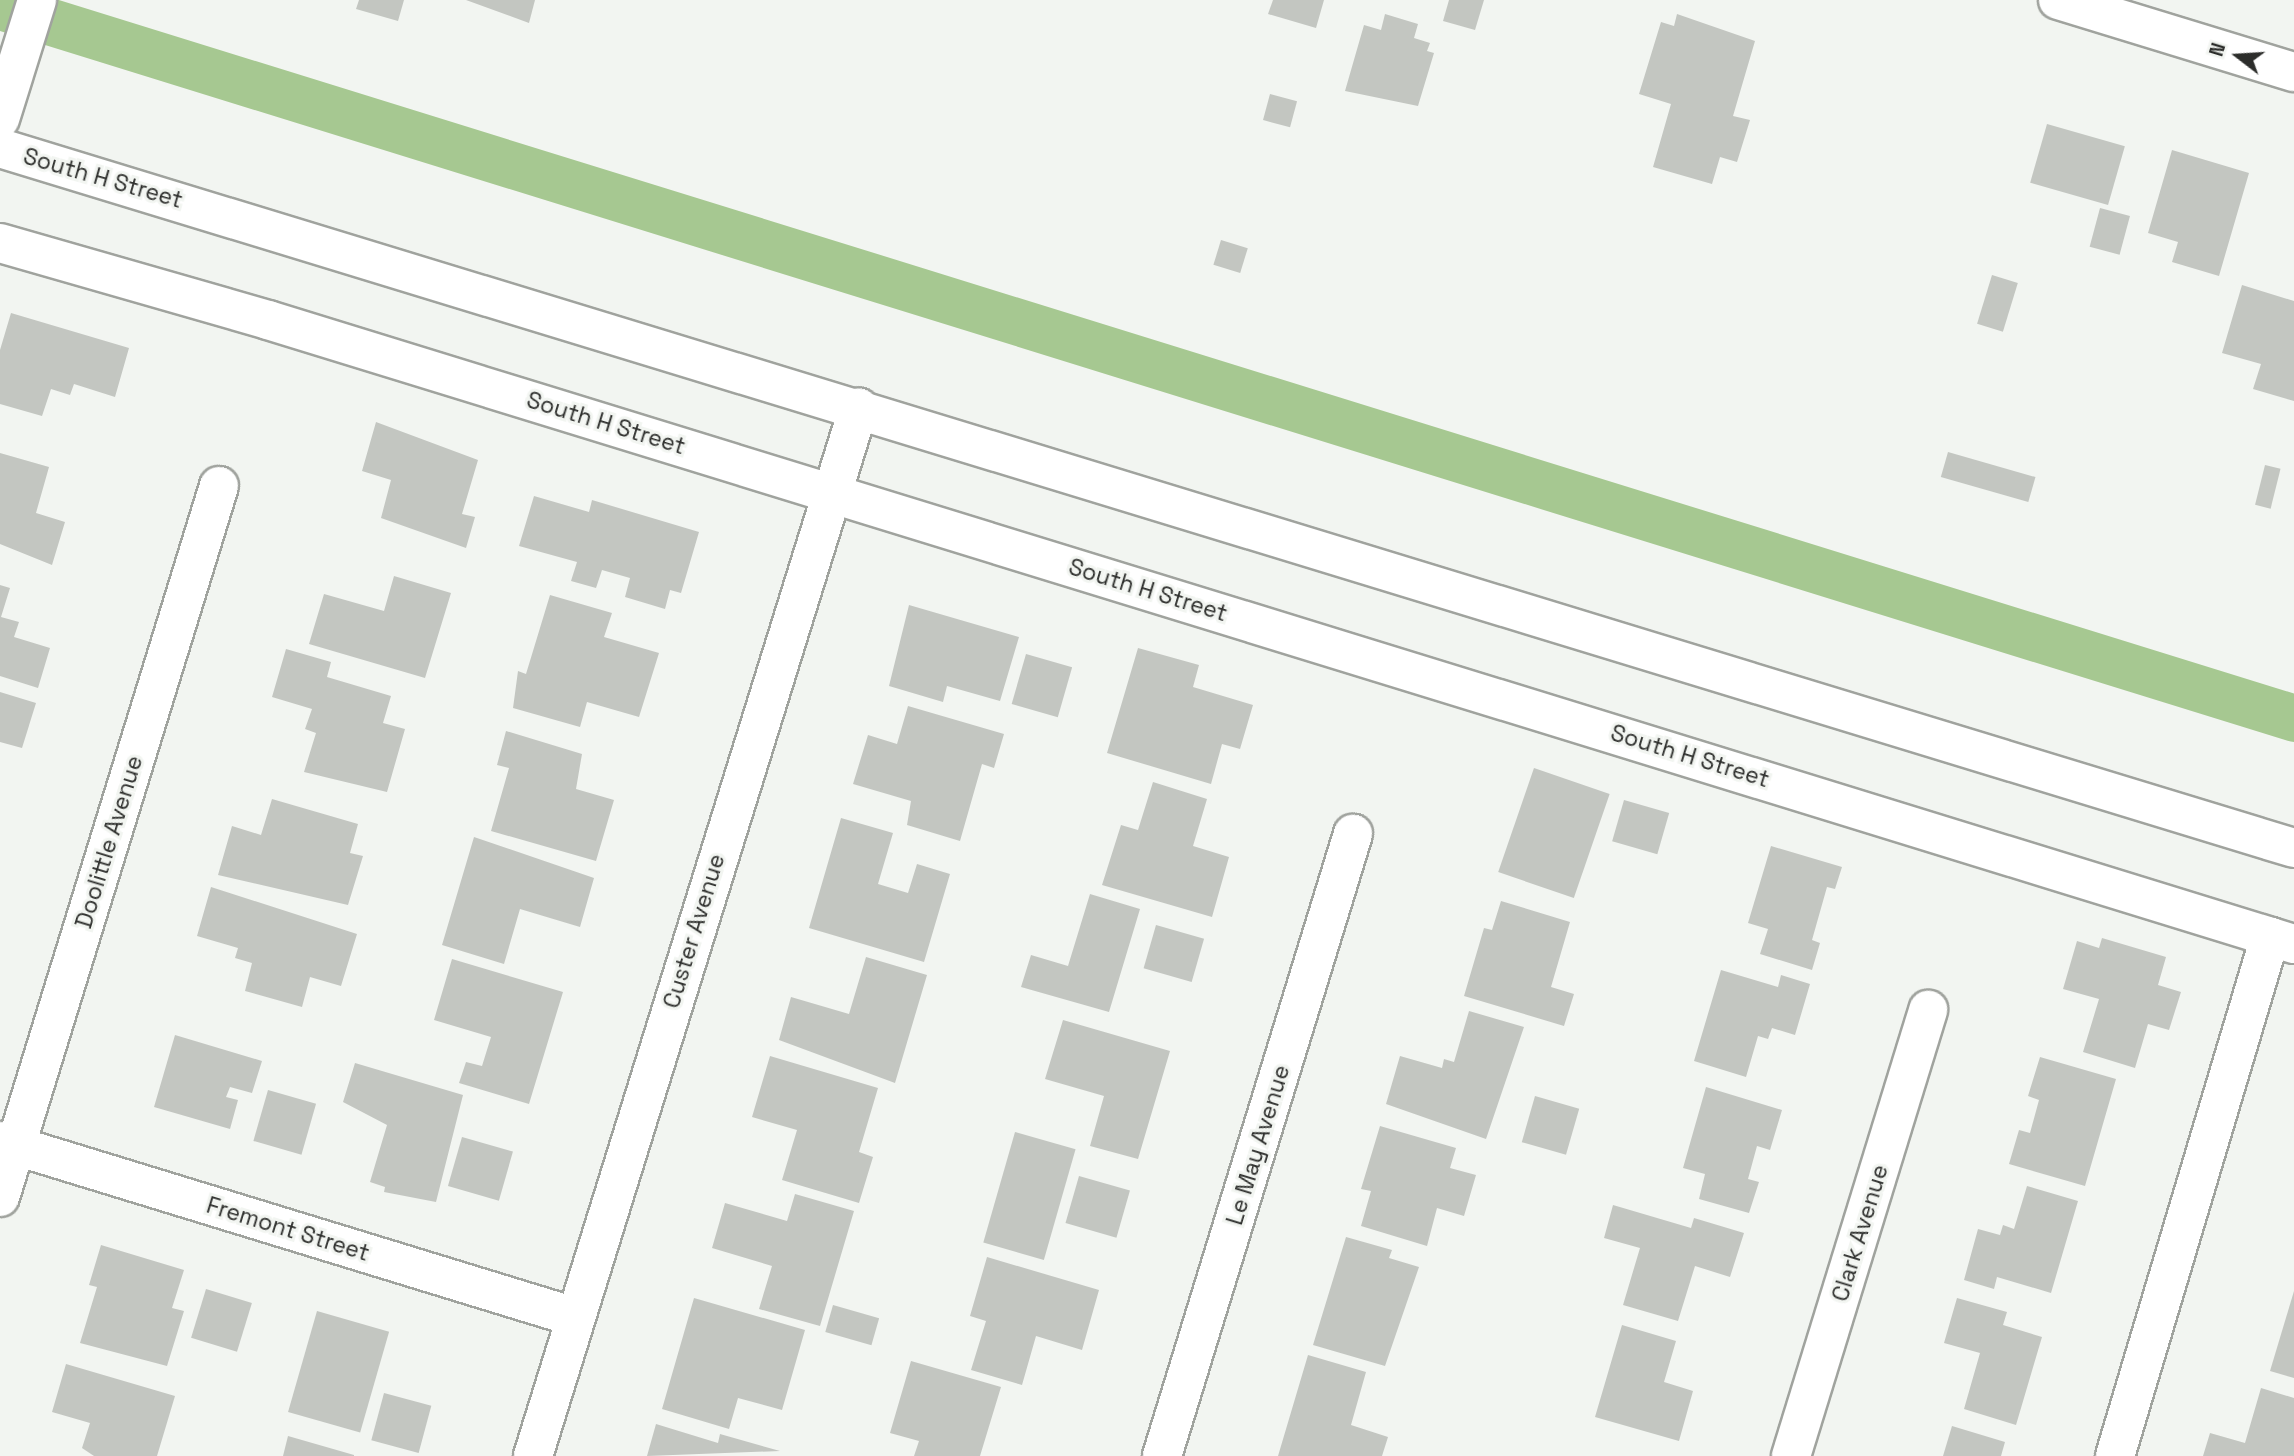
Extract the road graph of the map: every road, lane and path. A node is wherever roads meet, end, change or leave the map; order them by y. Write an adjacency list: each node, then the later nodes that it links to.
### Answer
1 (37, 0): 4 (street)
2 (2058, 0): 3 (street)
3 (2294, 72)
4 (0, 119)
5 (0, 148): 7 (street, South H Street)
6 (0, 243): 9 (street, South H Street)
7 (859, 407): 9 (street, Custer Avenue); 11 (street, South H Street)
8 (219, 486): 14 (street, Doolittle Avenue)
9 (828, 491): 12 (street, South H Street); 16 (street, Custer Avenue)
10 (1353, 834): 18 (street, Le May Avenue)
11 (2294, 848)
12 (2282, 941): 20 (street)
13 (1928, 1010): 19 (street, Clark Avenue)
14 (8, 1143): 15 (street, Doolittle Avenue); 16 (street, Fremont Street)
15 (0, 1197)
16 (575, 1317): 17 (street, Custer Avenue)
17 (533, 1456)
18 (1162, 1456)
19 (1791, 1456)
20 (2115, 1456)

